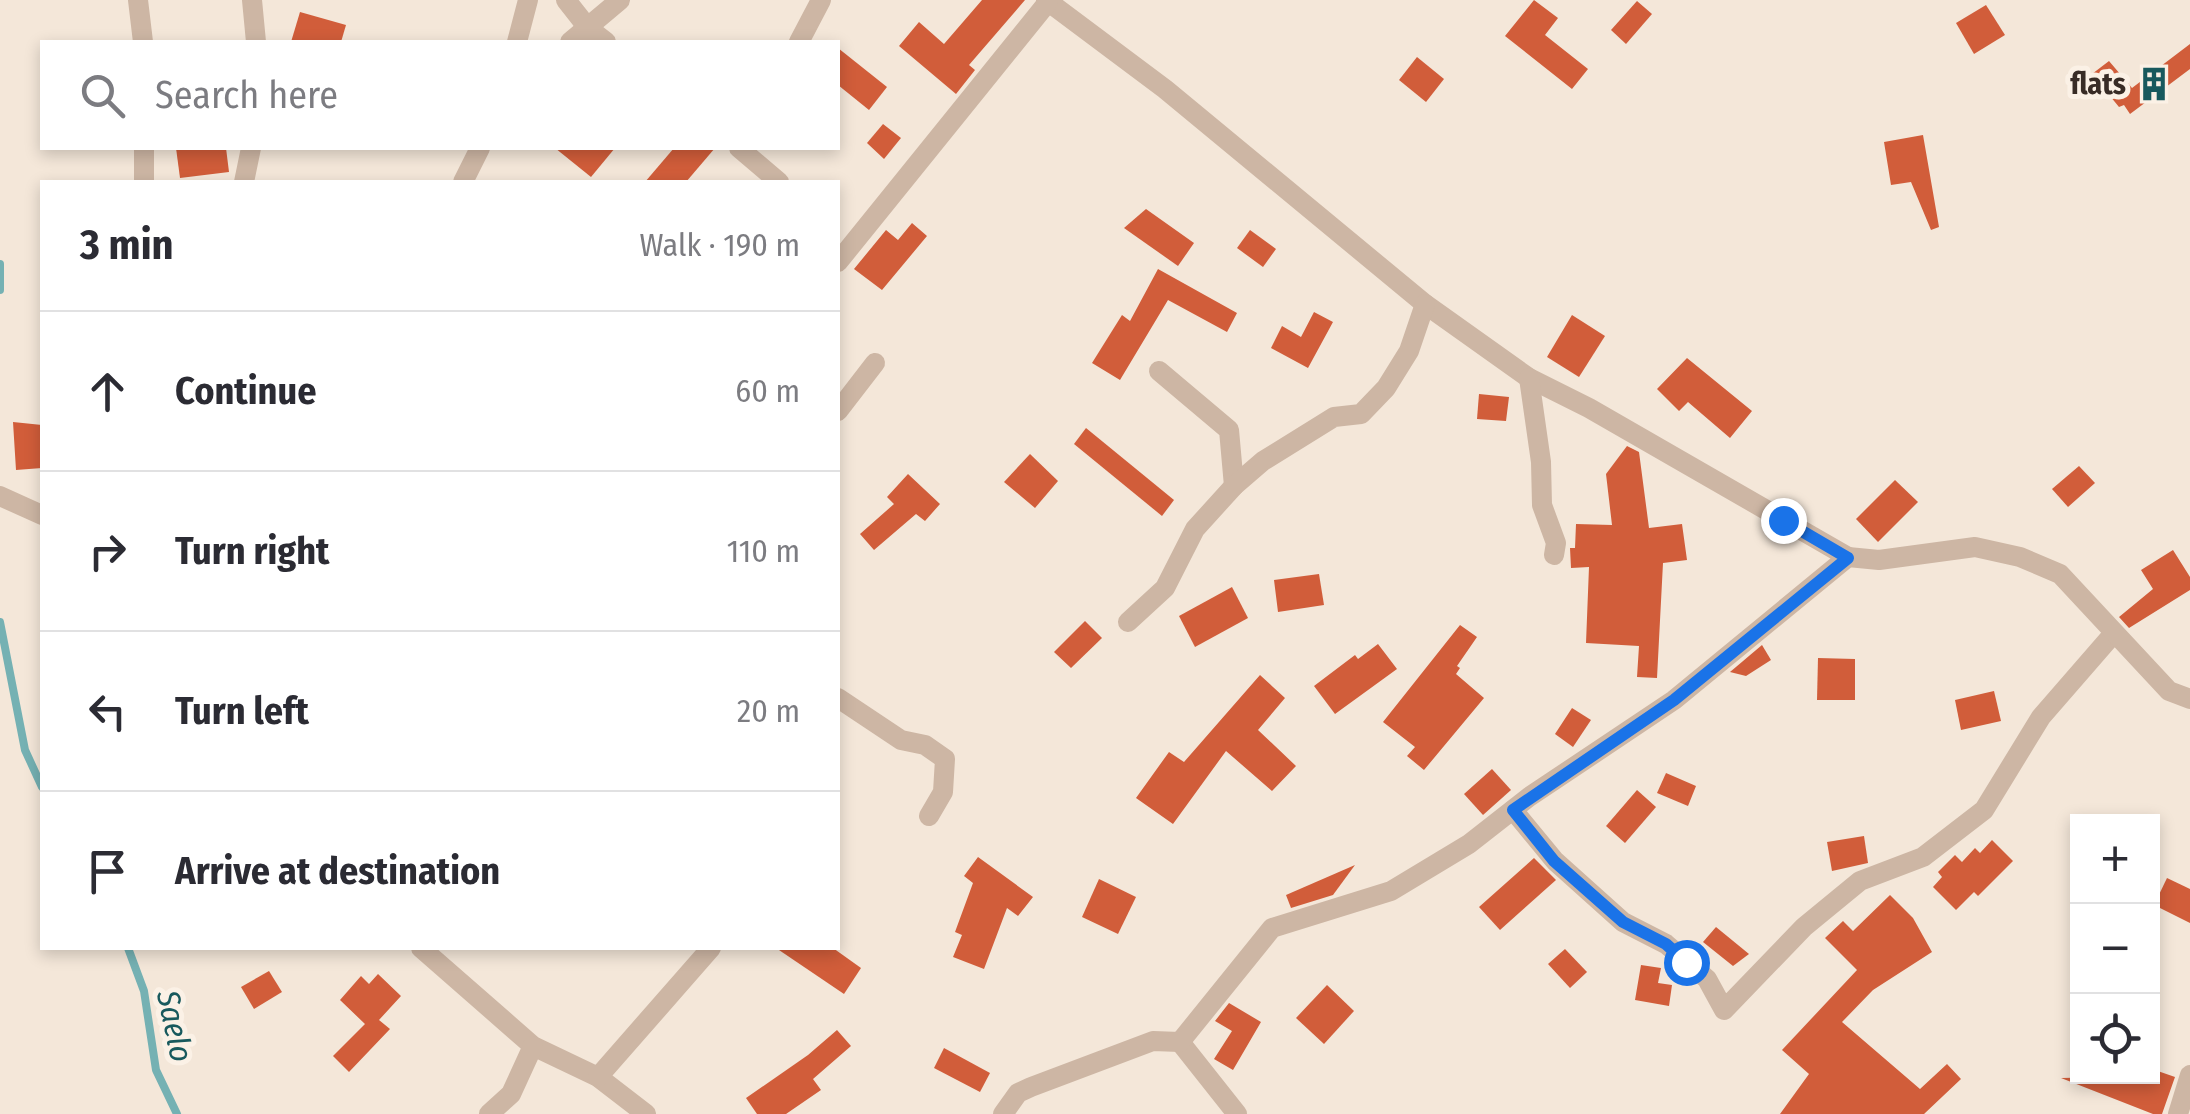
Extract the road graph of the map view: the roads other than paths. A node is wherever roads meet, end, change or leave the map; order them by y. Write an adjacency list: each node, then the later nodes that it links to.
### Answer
1 (138, 0): 9 (street)
2 (252, 0): 10 (street)
3 (528, 0): 11 (street)
4 (566, 0): 8 (street)
5 (620, 0): 8 (street)
6 (821, 0): 14 (street)
7 (1047, 1): 23 (street); 24 (street)
8 (588, 28): 12 (street); 13 (street)
9 (143, 40)
10 (256, 40)
11 (518, 40)
12 (573, 40)
13 (603, 40)
14 (800, 40)
15 (144, 150): 19 (street)
16 (251, 150): 20 (street)
17 (479, 150): 21 (street)
18 (742, 150): 22 (street)
19 (144, 180)
20 (244, 180)
21 (464, 180)
22 (777, 180)
23 (842, 247)
24 (1426, 304): 27 (street); 29 (street)
25 (875, 363): 28 (street)
26 (1159, 371): 29 (street)
27 (1529, 378): 32 (street); 33 (street)
28 (840, 408)
29 (1234, 486): 34 (street)
30 (0, 496): 31 (street)
31 (40, 514)
32 (1554, 555)
33 (1848, 558): 35 (street); 38 (street)
34 (1128, 622)
35 (2114, 633): 37 (street); 38 (street)
36 (840, 699): 39 (street)
37 (2190, 699)
38 (1513, 810): 42 (street)
39 (929, 816)
40 (423, 950): 43 (street)
41 (709, 950): 45 (street)
42 (1180, 1042): 48 (street); 49 (street)
43 (533, 1046): 45 (street); 46 (street)
44 (2190, 1075): 50 (street)
45 (598, 1077): 47 (street)
46 (489, 1114)
47 (646, 1114)
48 (1003, 1114)
49 (1238, 1114)
50 (2178, 1114)

